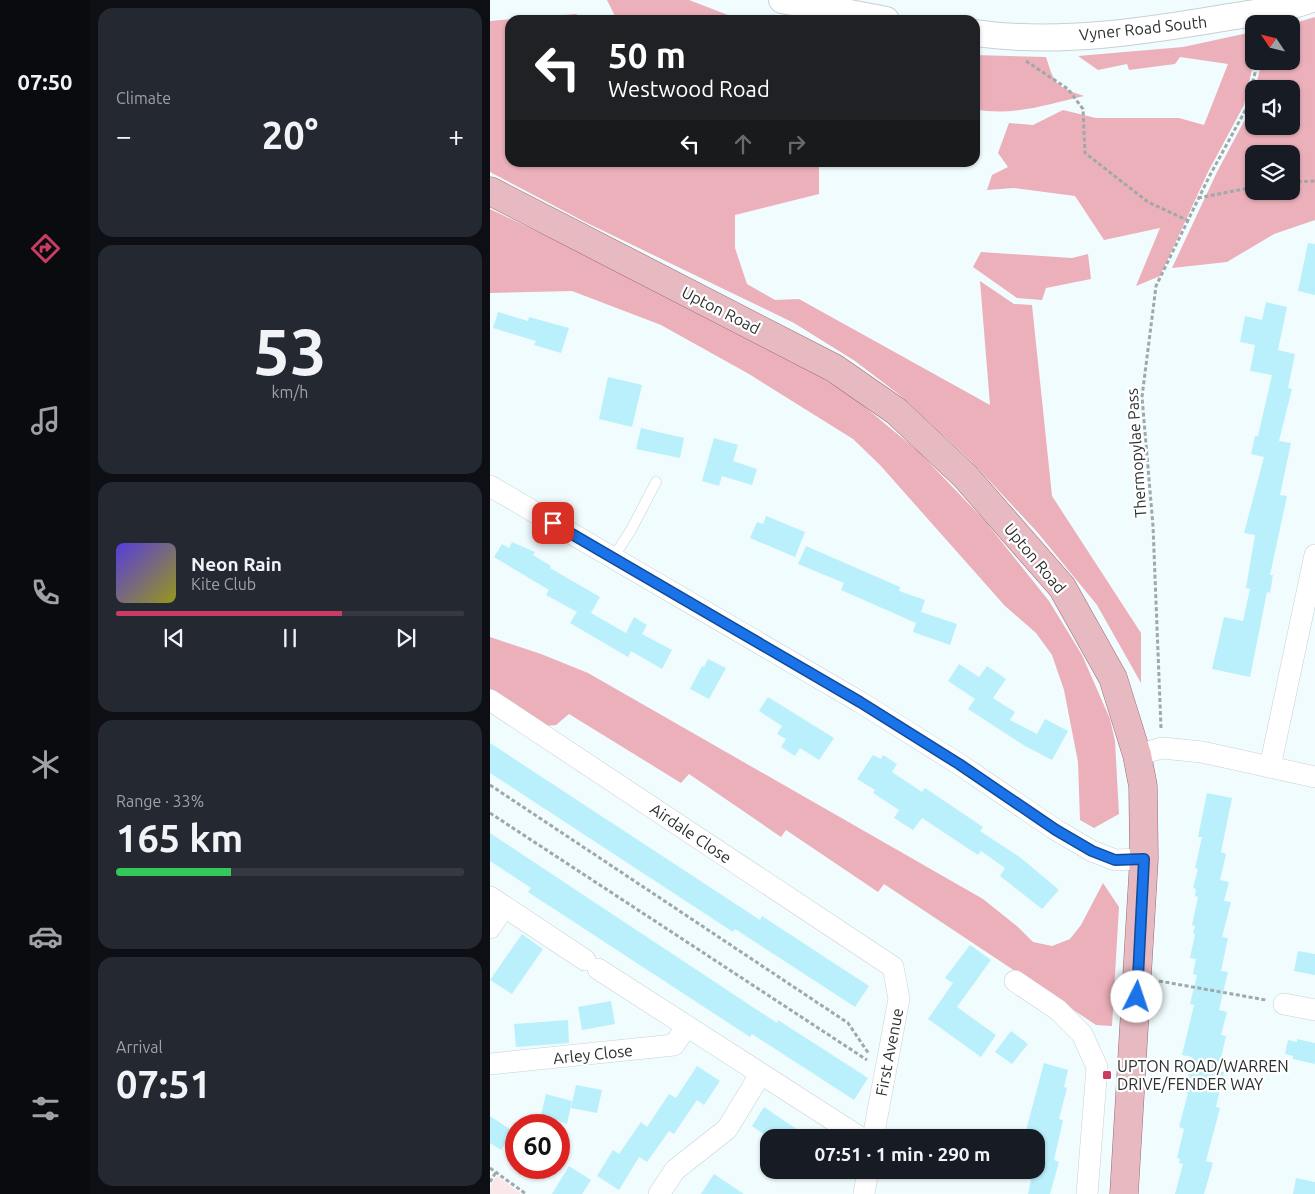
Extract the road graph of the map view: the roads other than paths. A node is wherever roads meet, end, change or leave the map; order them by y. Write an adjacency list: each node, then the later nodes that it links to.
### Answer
1 (1309, 0): 4 (street, Vyner Road South, bridge)
2 (798, 2): 3 (street)
3 (862, 15)
4 (980, 33)
5 (490, 191): 11 (main road, Upton Road)
6 (656, 482): 9 (lane)
7 (490, 486): 9 (street)
8 (1315, 555): 12 (street)
9 (613, 558): 14 (street)
10 (490, 700): 17 (street, Airdale Close)
11 (1150, 751): 12 (street); 14 (main road, Upton Road)
12 (1270, 767): 13 (street)
13 (1315, 776)
14 (1144, 859): 30 (main road, Upton Road)
15 (497, 902): 16 (street); 21 (street)
16 (490, 928)
17 (893, 967): 25 (street, First Avenue)
18 (1015, 981): 29 (street)
19 (1284, 1004): 20 (street)
20 (1315, 1010)
21 (686, 1027): 22 (street, Arley Close); 23 (street)
22 (490, 1064)
23 (760, 1075): 24 (street); 27 (street)
24 (847, 1129)
25 (874, 1129)
26 (866, 1179): 28 (street)
27 (659, 1194)
28 (864, 1194)
29 (1087, 1194)
30 (1124, 1194)

